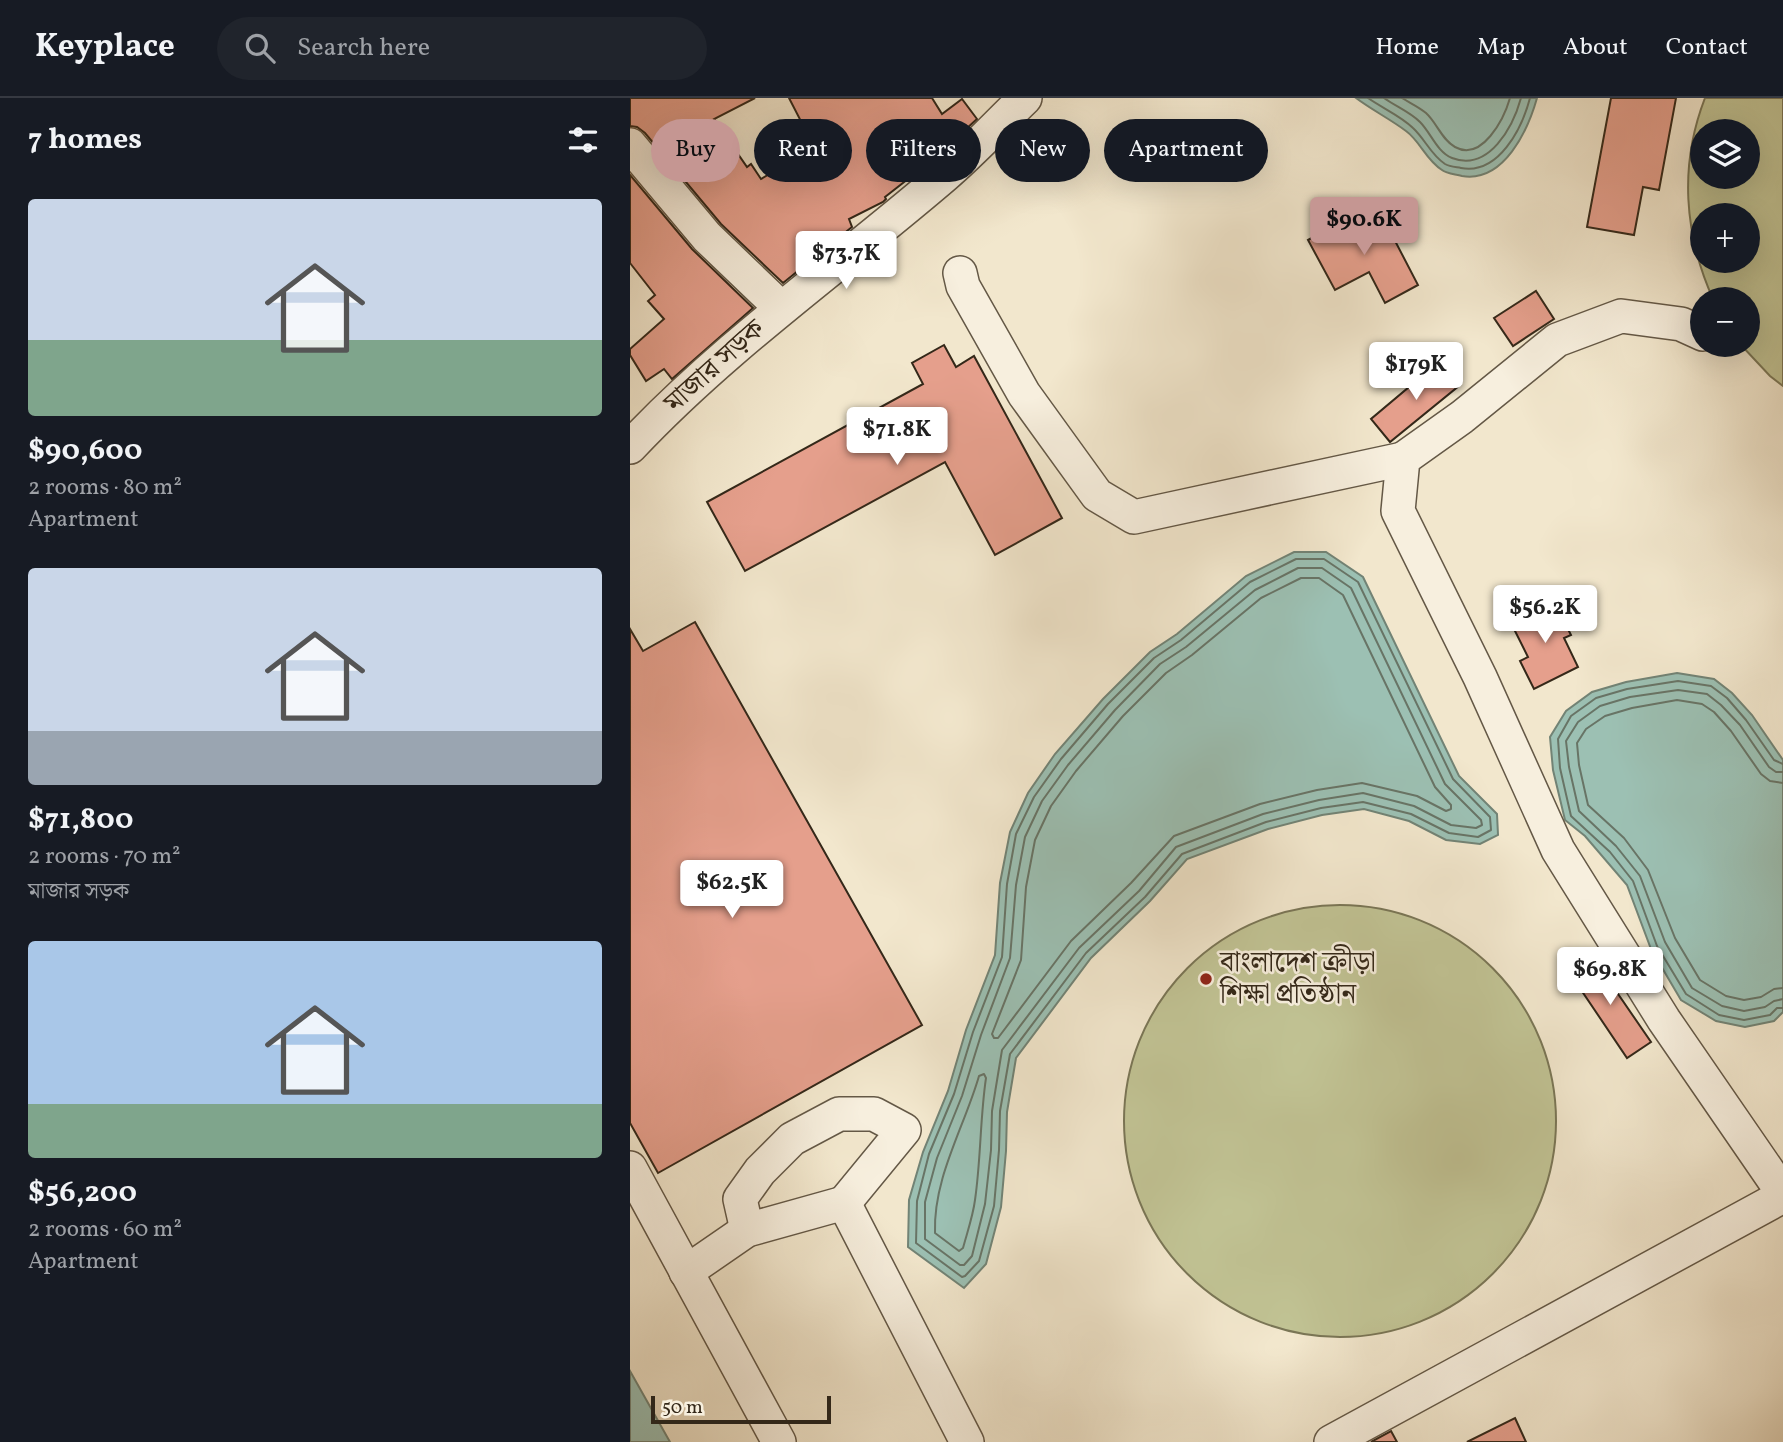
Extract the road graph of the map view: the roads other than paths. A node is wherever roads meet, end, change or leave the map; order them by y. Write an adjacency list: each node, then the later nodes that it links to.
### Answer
1 (1024, 98): 4 (street, মাজার সড়ক)
2 (630, 145): 4 (street)
3 (960, 273): 7 (street)
4 (781, 309): 6 (street, মাজার সড়ক)
5 (1690, 328): 7 (street)
6 (633, 440)
7 (1403, 458): 9 (street)
8 (630, 1168): 12 (street)
9 (1783, 1195): 15 (street)
10 (844, 1203): 11 (street); 11 (street); 14 (street)
11 (747, 1230): 12 (street)
12 (686, 1272): 13 (street)
13 (779, 1442)
14 (967, 1442)
15 (1331, 1442)

